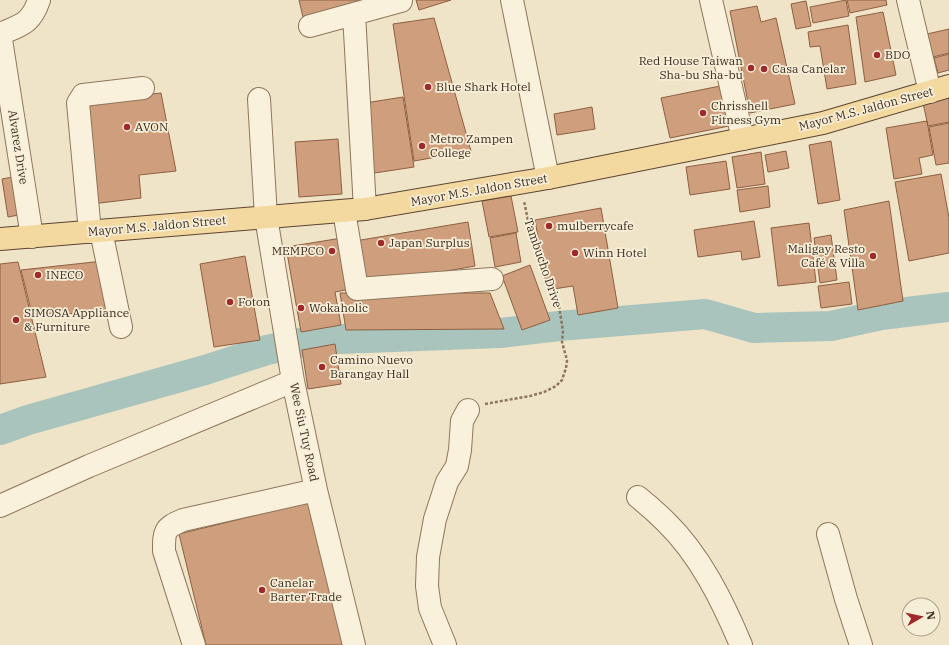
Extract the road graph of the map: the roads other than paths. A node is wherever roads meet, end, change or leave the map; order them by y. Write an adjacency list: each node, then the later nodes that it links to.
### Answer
1 (39, 0): 8 (street)
2 (512, 0): 13 (street)
3 (711, 0): 12 (street)
4 (908, 0): 10 (street)
5 (401, 1): 6 (street)
6 (354, 14): 7 (street); 14 (street)
7 (310, 26)
8 (0, 34): 17 (street, Alvarez Drive)
9 (144, 88): 16 (street)
10 (939, 89): 12 (main road, Mayor M.S. Jaldon Street)
11 (259, 99): 15 (street, Wee Siu Tuy Road)
12 (743, 139): 13 (main road, Mayor M.S. Jaldon Street)
13 (548, 178): 14 (main road, Mayor M.S. Jaldon Street)
14 (354, 210): 15 (main road, Mayor M.S. Jaldon Street); 19 (street)
15 (266, 217): 16 (main road, Mayor M.S. Jaldon Street); 21 (street, Wee Siu Tuy Road)
16 (96, 232): 17 (main road, Mayor M.S. Jaldon Street); 20 (street)
17 (32, 237): 18 (main road, Mayor M.S. Jaldon Street)
18 (0, 239)
19 (492, 279)
20 (121, 327)
21 (293, 381): 23 (street, Wee Siu Tuy Road); 25 (street)
22 (468, 410): 29 (street)
23 (316, 490): 27 (street); 28 (street, Wee Siu Tuy Road)
24 (638, 497): 30 (street)
25 (0, 506)
26 (828, 534): 31 (street)
27 (194, 645)
28 (354, 645)
29 (445, 645)
30 (741, 645)
31 (861, 645)

